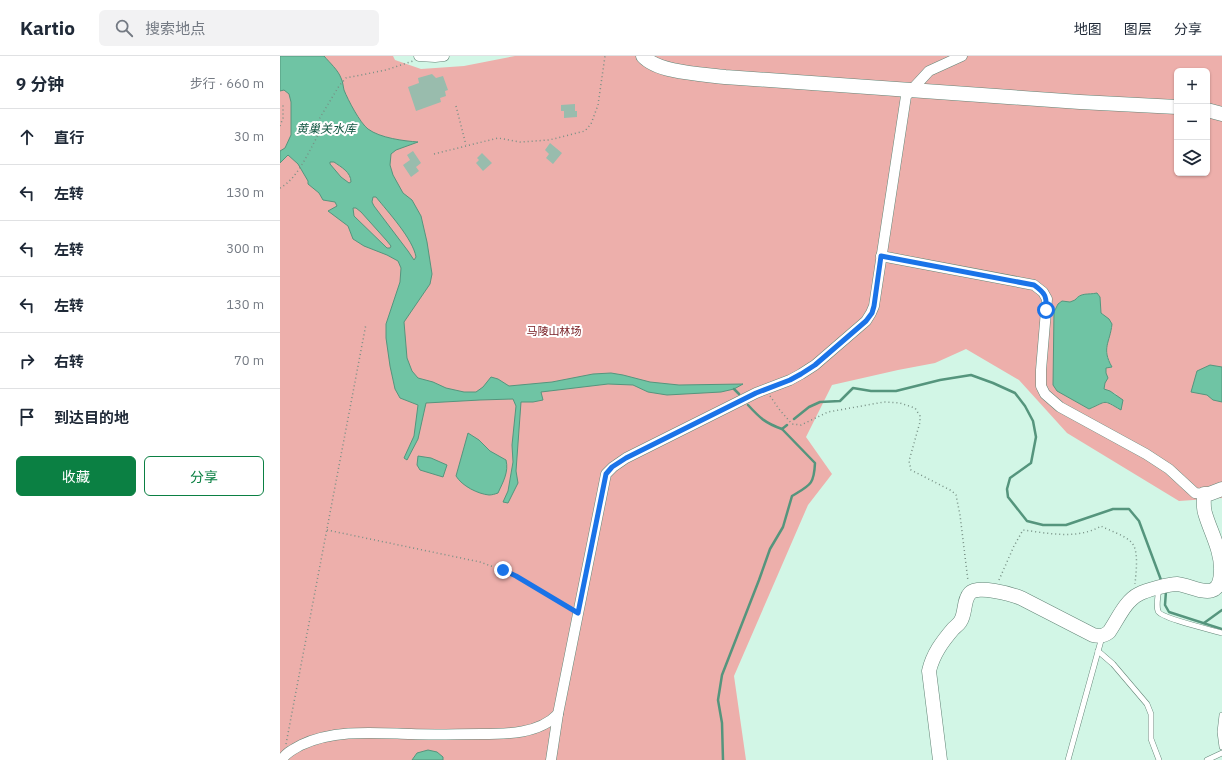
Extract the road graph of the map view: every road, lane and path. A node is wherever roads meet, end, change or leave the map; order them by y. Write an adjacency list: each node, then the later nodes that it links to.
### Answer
1 (423, 56): 2 (street); 15 (path)
2 (444, 56)
3 (605, 56): 13 (path)
4 (643, 56): 6 (street)
5 (962, 56): 6 (street)
6 (911, 90): 9 (street); 16 (street)
7 (283, 104): 12 (path)
8 (456, 106): 13 (path)
9 (1174, 107)
10 (1210, 111): 11 (street)
11 (1222, 114)
12 (280, 126)
13 (466, 145): 14 (path)
14 (434, 154)
15 (280, 188)
16 (881, 256): 18 (street); 20 (street)
17 (366, 324): 21 (path)
18 (766, 390): 24 (path); 26 (street)
19 (1222, 489): 20 (street)
20 (1204, 494): 22 (street)
21 (327, 530): 26 (path); 34 (path)
22 (1159, 588): 25 (street); 27 (lane)
23 (995, 591): 24 (street); 25 (path); 28 (street)
24 (970, 593): 36 (street)
25 (1136, 595): 28 (street)
26 (578, 613): 30 (street)
27 (1222, 633)
28 (1102, 636): 29 (lane)
29 (1098, 651): 37 (lane); 38 (lane)
30 (558, 714): 34 (street); 35 (street)
31 (1222, 716): 32 (lane)
32 (1222, 747)
33 (1222, 753): 39 (lane)
34 (283, 759)
35 (551, 760)
36 (940, 760)
37 (1068, 760)
38 (1159, 760)
39 (1207, 760)

